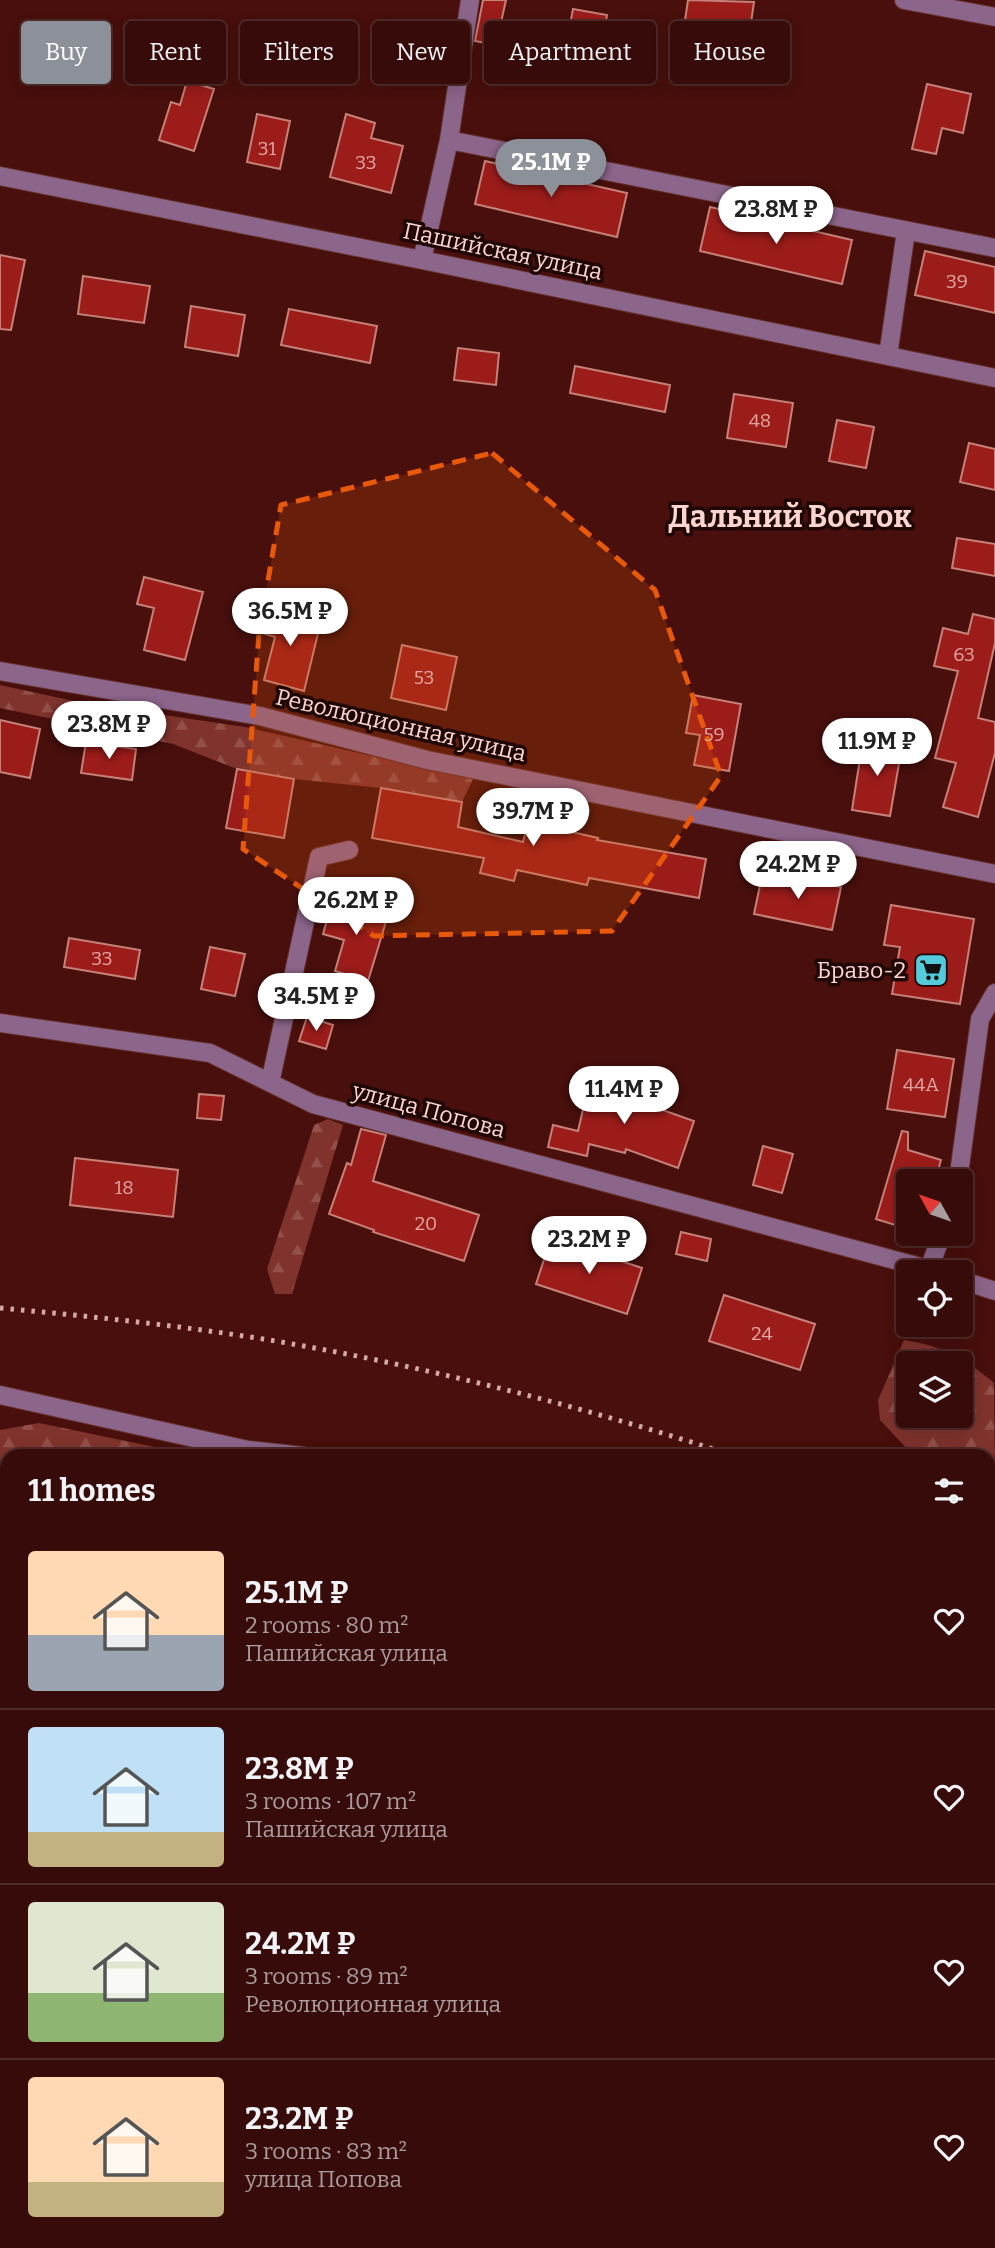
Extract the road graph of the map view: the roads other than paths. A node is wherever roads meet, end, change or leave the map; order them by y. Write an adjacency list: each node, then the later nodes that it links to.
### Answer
1 (470, 0): 4 (street)
2 (904, 0): 3 (street)
3 (995, 17)
4 (449, 140): 6 (street); 8 (street)
5 (0, 176): 8 (street, Пашийская улица)
6 (906, 232): 7 (street); 9 (street)
7 (995, 248)
8 (422, 260): 9 (street, Пашийская улица)
9 (888, 356): 10 (street, Пашийская улица)
10 (995, 378)
11 (0, 671): 13 (street, Революционная улица)
12 (349, 850): 16 (street)
13 (995, 874)
14 (995, 993): 17 (street)
15 (0, 1023): 16 (street, улица Попова)
16 (270, 1083): 18 (street, улица Попова)
17 (960, 1169)
18 (896, 1261)
19 (973, 1284): 20 (street)
20 (995, 1291)
21 (0, 1395): 22 (street)
22 (243, 1449)

